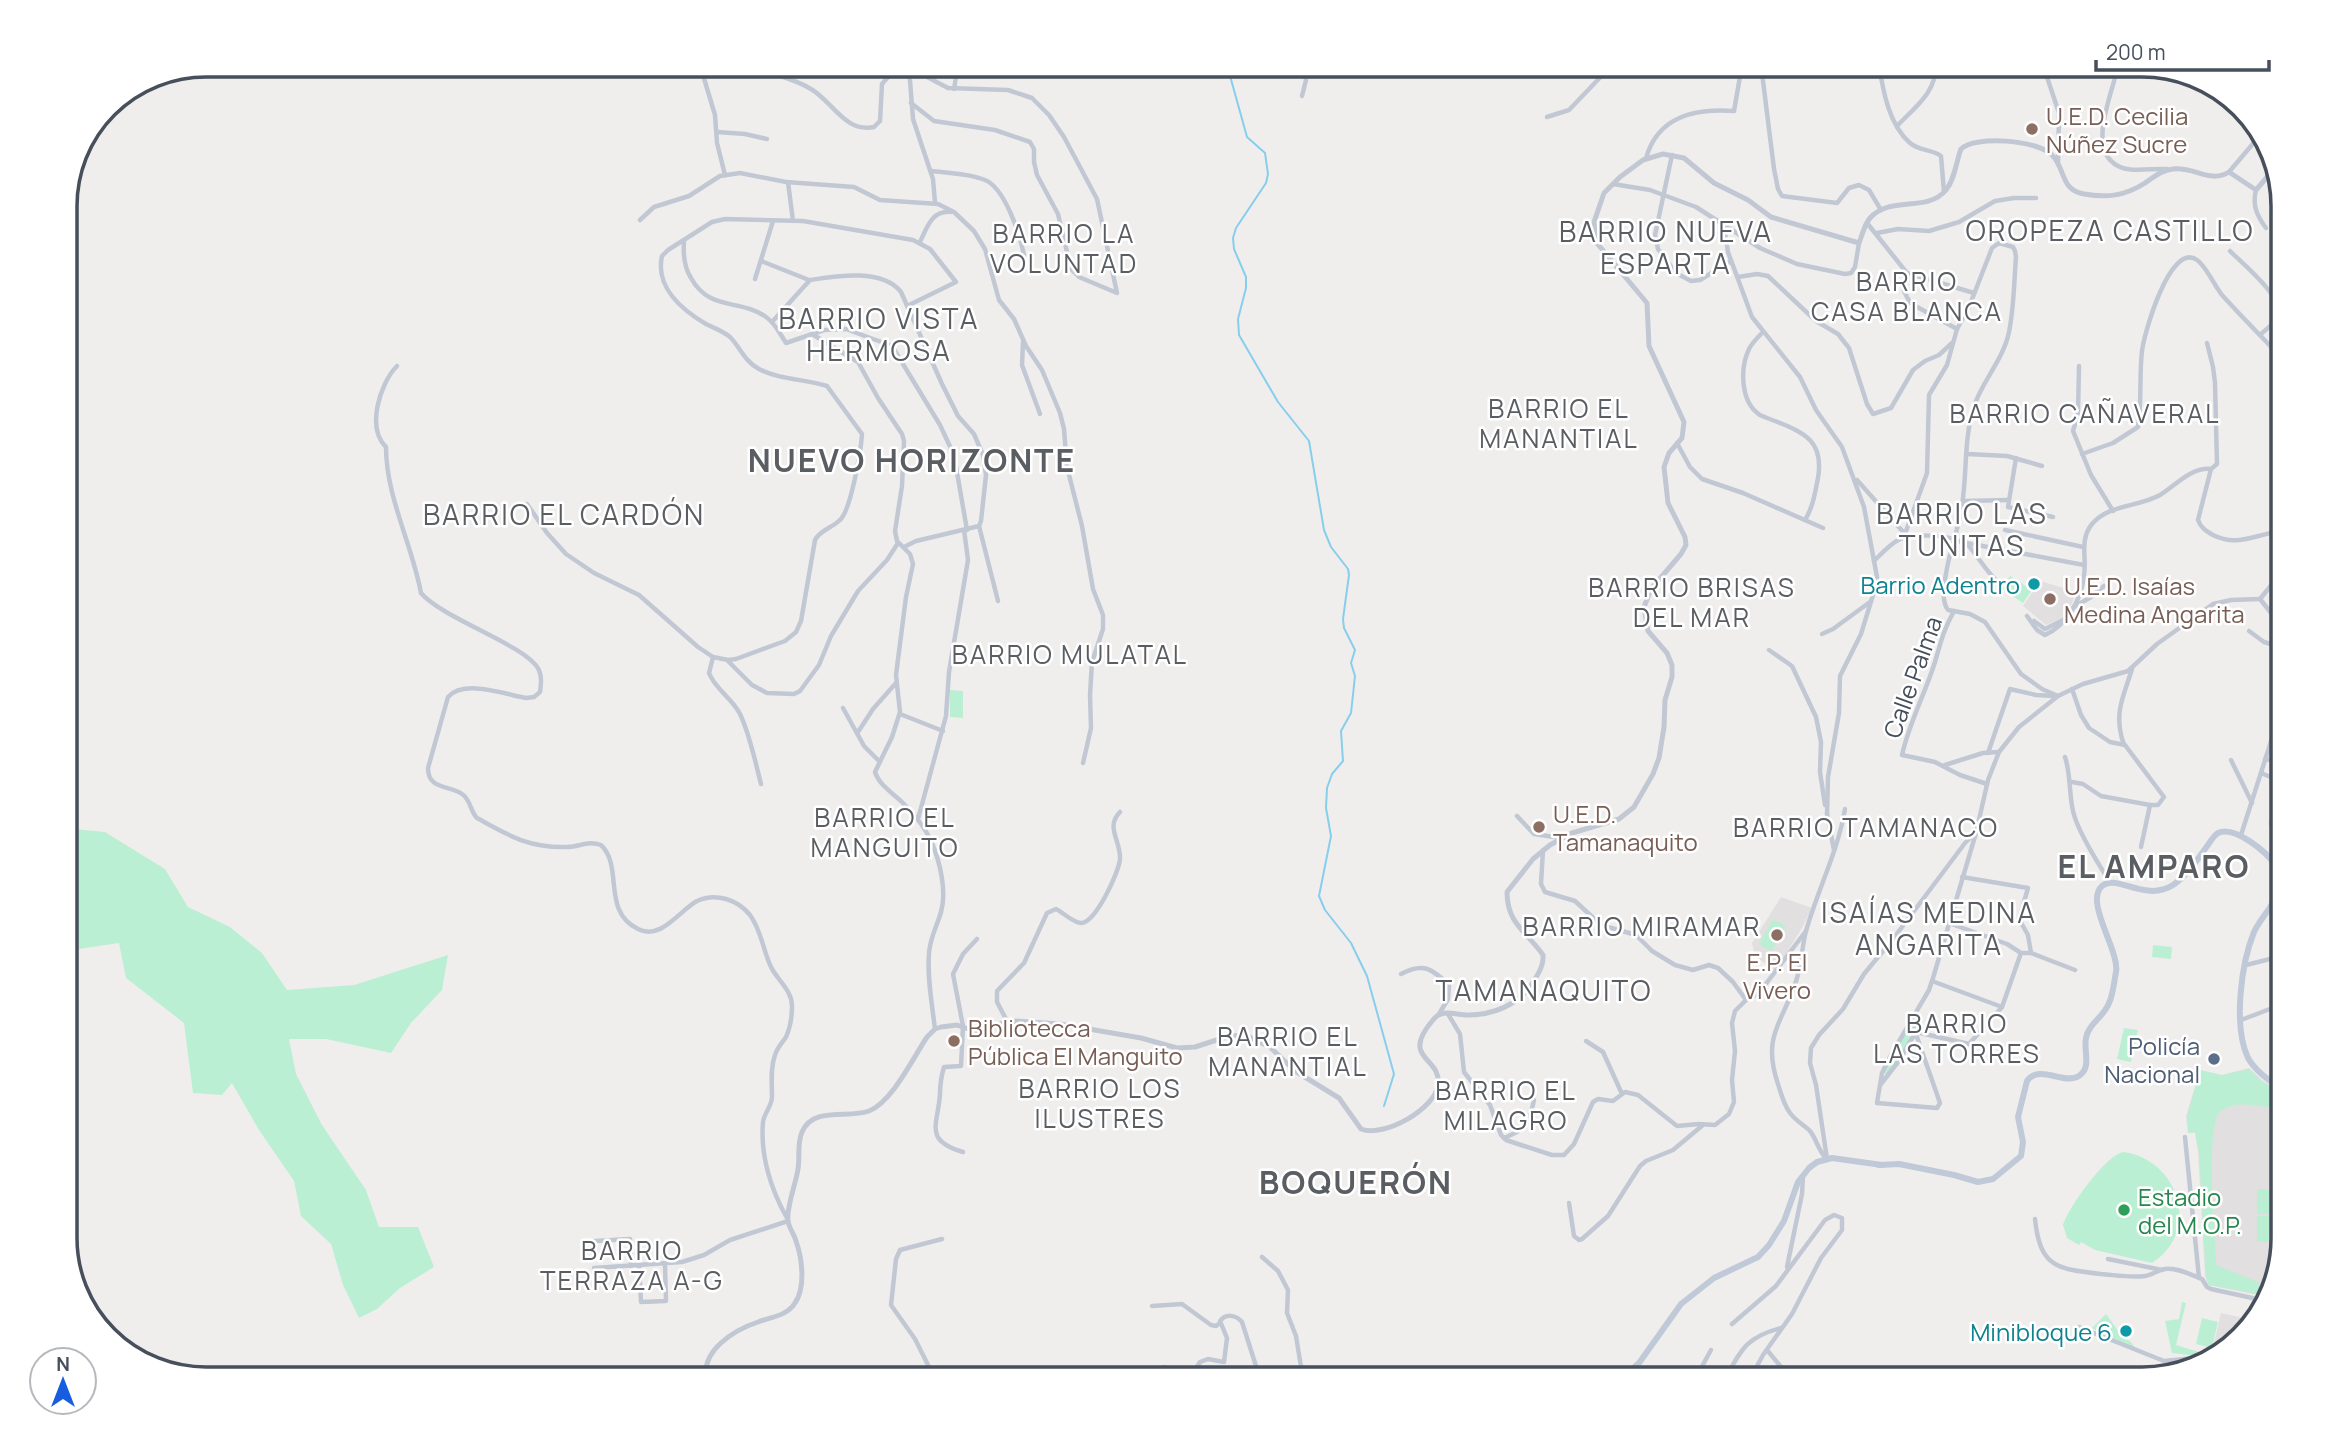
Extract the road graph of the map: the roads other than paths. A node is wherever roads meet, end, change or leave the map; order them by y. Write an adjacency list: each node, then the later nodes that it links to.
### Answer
1 (704, 77): 20 (street)
2 (781, 77): 3 (street)
3 (890, 77)
4 (910, 77): 17 (street)
5 (925, 77): 15 (street)
6 (956, 77): 15 (street)
7 (1306, 77): 16 (street)
8 (1601, 77): 18 (street)
9 (1740, 77): 24 (street)
10 (1762, 77): 38 (street)
11 (1881, 77): 19 (street)
12 (1935, 77): 19 (street)
13 (2047, 77): 25 (street)
14 (2115, 77): 26 (street)
15 (954, 89): 17 (street)
16 (1302, 96)
17 (911, 103): 27 (street)
18 (1547, 117)
19 (1897, 126): 34 (street)
20 (717, 132): 21 (street); 29 (street)
21 (767, 139)
22 (2254, 142): 28 (street)
23 (1672, 155): 24 (street); 35 (street); 49 (street)
24 (1646, 158): 32 (street)
25 (2058, 164): 26 (street); 34 (street)
26 (2171, 169): 28 (street)
27 (931, 171): 37 (street); 51 (street)
28 (2229, 172): 33 (street)
29 (725, 175): 31 (street); 40 (street)
30 (2268, 176): 33 (street)
31 (788, 182): 37 (street); 42 (street)
32 (1612, 184): 35 (street); 74 (street)
33 (2256, 190): 45 (street)
34 (1944, 193): 38 (street)
35 (1664, 196): 44 (street); 53 (street)
36 (2036, 198): 46 (street)
37 (935, 203): 39 (street)
38 (1881, 210): 43 (street)
39 (954, 212): 48 (street); 67 (street)
40 (640, 220)
41 (773, 221): 42 (street); 47 (street); 52 (street)
42 (793, 221): 48 (street)
43 (1867, 222): 46 (street); 49 (street)
44 (1724, 227): 49 (street); 53 (street)
45 (2266, 228)
46 (1877, 233): 54 (street)
47 (684, 240): 61 (street); 114 (street)
48 (920, 242): 60 (street)
49 (1859, 243)
50 (2230, 251): 59 (street)
51 (1024, 255)
52 (761, 261): 56 (street); 57 (street)
53 (1731, 261): 55 (street)
54 (1907, 273): 58 (street); 63 (street)
55 (1738, 278): 64 (street); 68 (street)
56 (755, 279)
57 (810, 280): 60 (street); 61 (street)
58 (1974, 293): 63 (street); 75 (street)
59 (2271, 293)
60 (907, 306): 87 (street)
61 (772, 322): 65 (street)
62 (2271, 325): 66 (street)
63 (1956, 329): 68 (street)
64 (1762, 333): 80 (street); 86 (street)
65 (812, 334): 89 (street); 94 (street)
66 (2260, 335): 70 (street); 76 (street)
67 (1024, 341): 73 (street); 132 (street)
68 (1952, 342): 92 (street)
69 (2207, 343): 79 (street)
70 (2271, 347)
71 (397, 366): 190 (street)
72 (2078, 366): 76 (street)
73 (1040, 415)
74 (1677, 443): 86 (street); 148 (street)
75 (1967, 454): 77 (street); 82 (street)
76 (2082, 454): 84 (street)
77 (2016, 458): 78 (street); 81 (street)
78 (2042, 466)
79 (2211, 469): 84 (street); 91 (street)
80 (1856, 479): 92 (street); 98 (street)
81 (2009, 500): 82 (street); 85 (street)
82 (1963, 501): 93 (street)
83 (527, 504): 113 (street)
84 (2113, 511): 97 (street)
85 (2053, 517)
86 (1805, 520): 88 (street)
87 (978, 526): 89 (street); 104 (street)
88 (1823, 528)
89 (966, 530): 96 (street); 121 (street)
90 (2005, 530): 97 (street)
91 (2271, 534)
92 (1906, 535): 93 (street); 98 (street)
93 (1954, 538): 95 (street); 106 (street)
94 (898, 543): 96 (street); 114 (street)
95 (1966, 543): 99 (street); 100 (street)
96 (904, 547): 116 (street)
97 (2083, 547): 99 (street)
98 (1874, 561): 105 (street)
99 (2084, 565): 107 (street)
100 (1999, 583)
101 (2271, 585): 103 (street)
102 (2104, 586): 107 (street)
103 (2260, 599): 108 (street); 115 (street)
104 (998, 601)
105 (1871, 602): 110 (street); 143 (street)
106 (1954, 611): 118 (street); 133 (street, Calle Palma)
107 (2071, 612): 107 (street)
108 (2271, 613)
109 (2249, 631): 111 (street)
110 (1822, 634)
111 (2271, 645)
112 (1769, 650): 143 (street)
113 (713, 657): 114 (street); 137 (street)
114 (728, 660)
115 (2133, 668): 117 (street); 124 (street)
116 (896, 682): 120 (street); 122 (street)
117 (2072, 689): 118 (street); 124 (street)
118 (2059, 696): 125 (street); 126 (street)
119 (843, 708): 122 (street)
120 (900, 714): 121 (street); 131 (street)
121 (943, 731): 145 (street)
122 (858, 732): 131 (street)
123 (2271, 739): 128 (street)
124 (2125, 745): 140 (street)
125 (1999, 752): 126 (street); 138 (street)
126 (1988, 753): 133 (street)
127 (2066, 757): 136 (street)
128 (2265, 759): 130 (street); 134 (street)
129 (2231, 760): 139 (street)
130 (2271, 760)
131 (878, 761): 145 (street)
132 (1083, 763)
133 (1944, 766): 138 (street)
134 (2261, 773): 135 (street); 139 (street)
135 (2271, 778)
136 (2071, 782): 140 (street); 154 (street)
137 (761, 784)
138 (1987, 784): 146 (street)
139 (2252, 803): 147 (street)
140 (2150, 805): 149 (street)
141 (1845, 808): 151 (street)
142 (1120, 812): 173 (street)
143 (1827, 815): 151 (street)
144 (1517, 816): 148 (street)
145 (918, 820): 175 (street)
146 (1976, 833): 153 (street); 186 (street)
147 (2241, 835): 152 (main road); 154 (main road)
148 (1561, 838): 150 (street)
149 (2141, 847)
150 (1543, 850): 166 (street); 169 (street)
151 (1834, 850): 157 (street)
152 (2271, 860)
153 (1962, 877): 156 (street); 160 (street)
154 (2110, 883): 186 (main road)
155 (2271, 903): 162 (main road)
156 (1949, 923): 159 (street); 165 (street)
157 (1806, 931): 166 (street); 186 (street)
158 (977, 939): 174 (street)
159 (2021, 953): 160 (street); 167 (street)
160 (2031, 953): 163 (street)
161 (2271, 959): 162 (street)
162 (2246, 965): 172 (main road)
163 (2075, 970)
164 (1401, 974): 170 (street)
165 (1932, 981): 167 (street); 171 (street)
166 (1746, 1000): 182 (street)
167 (2002, 1007): 176 (street)
168 (2271, 1009): 172 (street)
169 (1447, 1013): 170 (street); 184 (street)
170 (1439, 1014): 173 (street)
171 (1911, 1020): 176 (street); 179 (street)
172 (2241, 1020): 178 (main road)
173 (1007, 1021): 174 (street)
174 (962, 1026): 175 (street); 185 (street)
175 (935, 1029): 190 (street)
176 (1916, 1032): 179 (street); 179 (street)
177 (1586, 1041): 180 (street)
178 (2271, 1081)
179 (1880, 1085)
180 (1622, 1094): 182 (street); 184 (street)
181 (1534, 1100): 184 (street)
182 (1703, 1124): 188 (street)
183 (2185, 1137): 201 (street)
184 (1504, 1138)
185 (963, 1152)
186 (1827, 1159): 187 (main road)
187 (1803, 1173): 200 (street); 217 (main road)
188 (1569, 1203)
189 (2035, 1219): 199 (street)
190 (788, 1220): 195 (street); 212 (street)
191 (942, 1239): 213 (street)
192 (595, 1241): 197 (street)
193 (1262, 1257): 216 (street)
194 (2108, 1259): 199 (street)
195 (665, 1264): 196 (street); 196 (street)
196 (639, 1265): 197 (street)
197 (631, 1266): 198 (street)
198 (594, 1268)
199 (2162, 1270): 201 (street)
200 (1786, 1271): 205 (street); 207 (street)
201 (2201, 1278): 202 (street)
202 (2256, 1299)
203 (1152, 1306): 204 (street)
204 (1220, 1323): 214 (street); 215 (street)
205 (1732, 1324)
206 (2079, 1327): 211 (street)
207 (1782, 1328): 209 (street); 219 (street)
208 (1711, 1350): 218 (street)
209 (1767, 1350): 220 (street); 221 (street)
210 (2185, 1359): 211 (street)
211 (2171, 1361)
212 (705, 1367)
213 (929, 1367)
214 (1196, 1367)
215 (1257, 1367)
216 (1301, 1367)
217 (1635, 1367)
218 (1702, 1367)
219 (1732, 1367)
220 (1757, 1367)
221 (1781, 1367)

